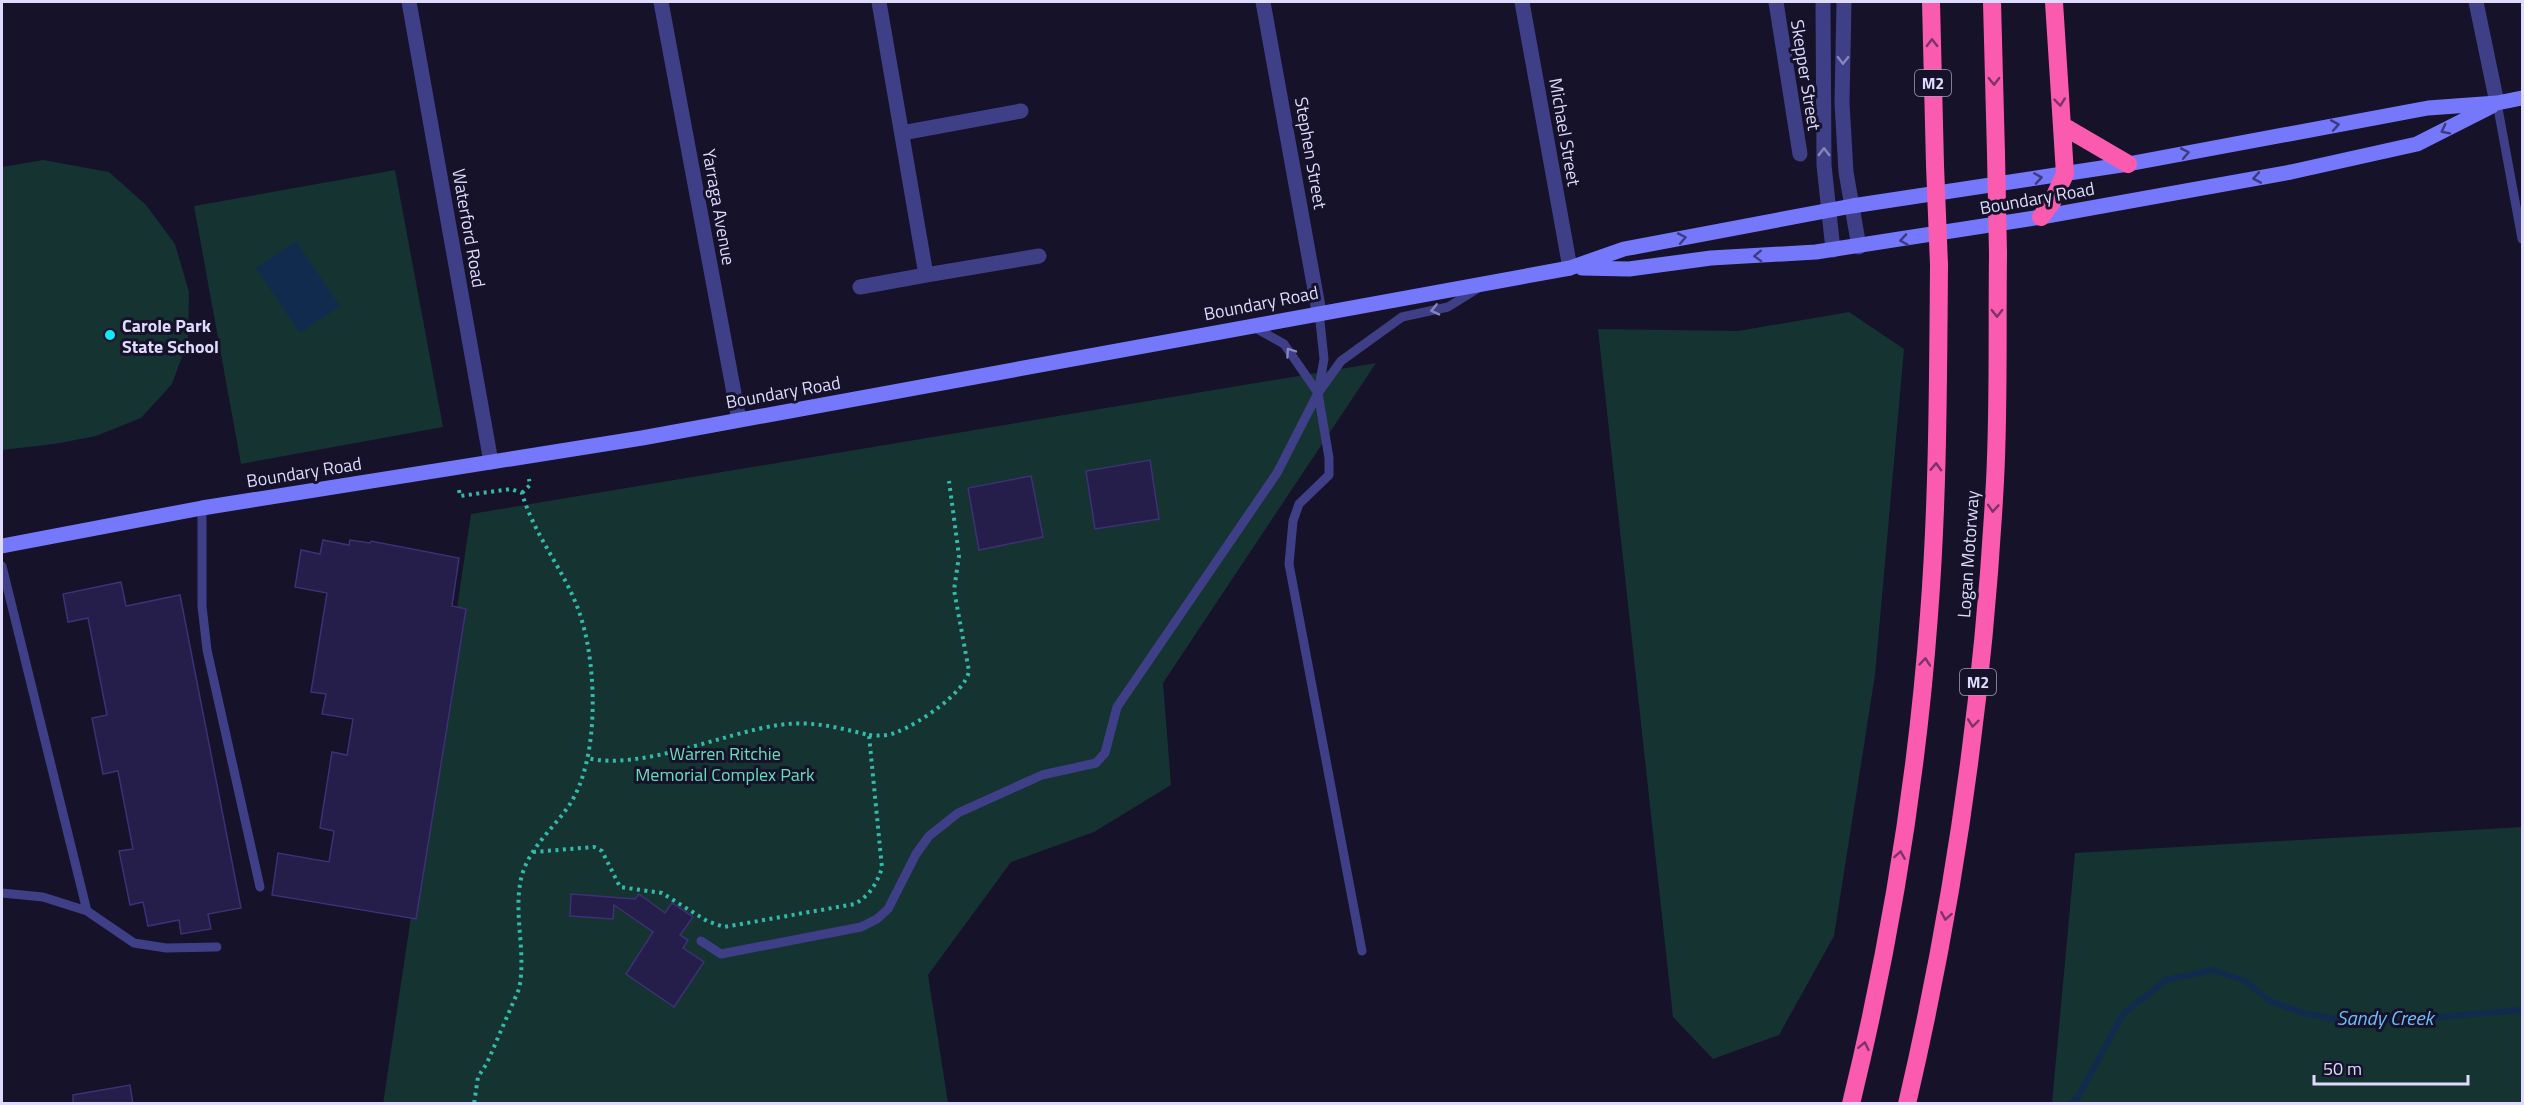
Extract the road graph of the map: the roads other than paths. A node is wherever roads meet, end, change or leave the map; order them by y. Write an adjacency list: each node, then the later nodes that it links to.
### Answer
1 (409, 2): 36 (street, Waterford Road)
2 (662, 2): 35 (street, Yarraga Avenue)
3 (879, 2): 17 (street)
4 (1263, 2): 32 (street, Stephen Street)
5 (1521, 2): 28 (street, Michael Street)
6 (1776, 2): 18 (street, Skepper Street)
7 (1823, 2): 22 (street, one-way to 7)
8 (1844, 2): 21 (street, one-way to 21)
9 (1931, 2): 46 (highway, Logan Motorway / M2, one-way to 9, bridge)
10 (1992, 2): 47 (highway, Logan Motorway / M2, one-way to 47, bridge)
11 (2054, 2): 16 (highway, one-way to 16)
12 (2476, 2): 14 (street)
13 (2523, 98): 14 (main road, Boundary Road)
14 (2497, 103): 19 (main road, Boundary Road, one-way to 14); 23 (main road, Boundary Road, one-way to 23); 24 (lane)
15 (1021, 111): 17 (street)
16 (2063, 126): 19 (highway); 20 (highway)
17 (902, 133): 29 (street)
18 (1800, 154)
19 (2128, 164): 20 (main road, Boundary Road)
20 (2065, 174): 21 (main road, Boundary Road, one-way to 20); 23 (highway)
21 (1852, 206): 22 (main road, Boundary Road); 25 (street)
22 (1829, 211): 26 (street); 28 (main road, Boundary Road, one-way to 22)
23 (2041, 217): 25 (main road, Boundary Road, one-way to 25)
24 (2523, 239)
25 (1859, 248): 26 (main road, Boundary Road)
26 (1833, 250): 28 (main road, Boundary Road, one-way to 28)
27 (1039, 256): 29 (street)
28 (1570, 268): 30 (main road, Boundary Road)
29 (926, 275): 31 (street)
30 (1487, 283): 32 (main road, Boundary Road); 34 (lane, one-way to 34)
31 (860, 287)
32 (1319, 312): 33 (main road, Boundary Road); 34 (lane)
33 (1250, 325): 34 (lane, one-way to 33); 35 (main road, Boundary Road)
34 (1318, 393): 43 (lane); 45 (lane)
35 (739, 420): 36 (main road, Boundary Road)
36 (491, 462): 37 (main road, Boundary Road)
37 (202, 508): 38 (main road, Boundary Road); 40 (lane)
38 (2, 546)
39 (2, 566): 42 (lane)
40 (260, 887)
41 (2, 893): 42 (lane)
42 (87, 910): 44 (lane)
43 (701, 941)
44 (217, 947)
45 (1362, 951)
46 (1851, 1104)
47 (1907, 1104)

